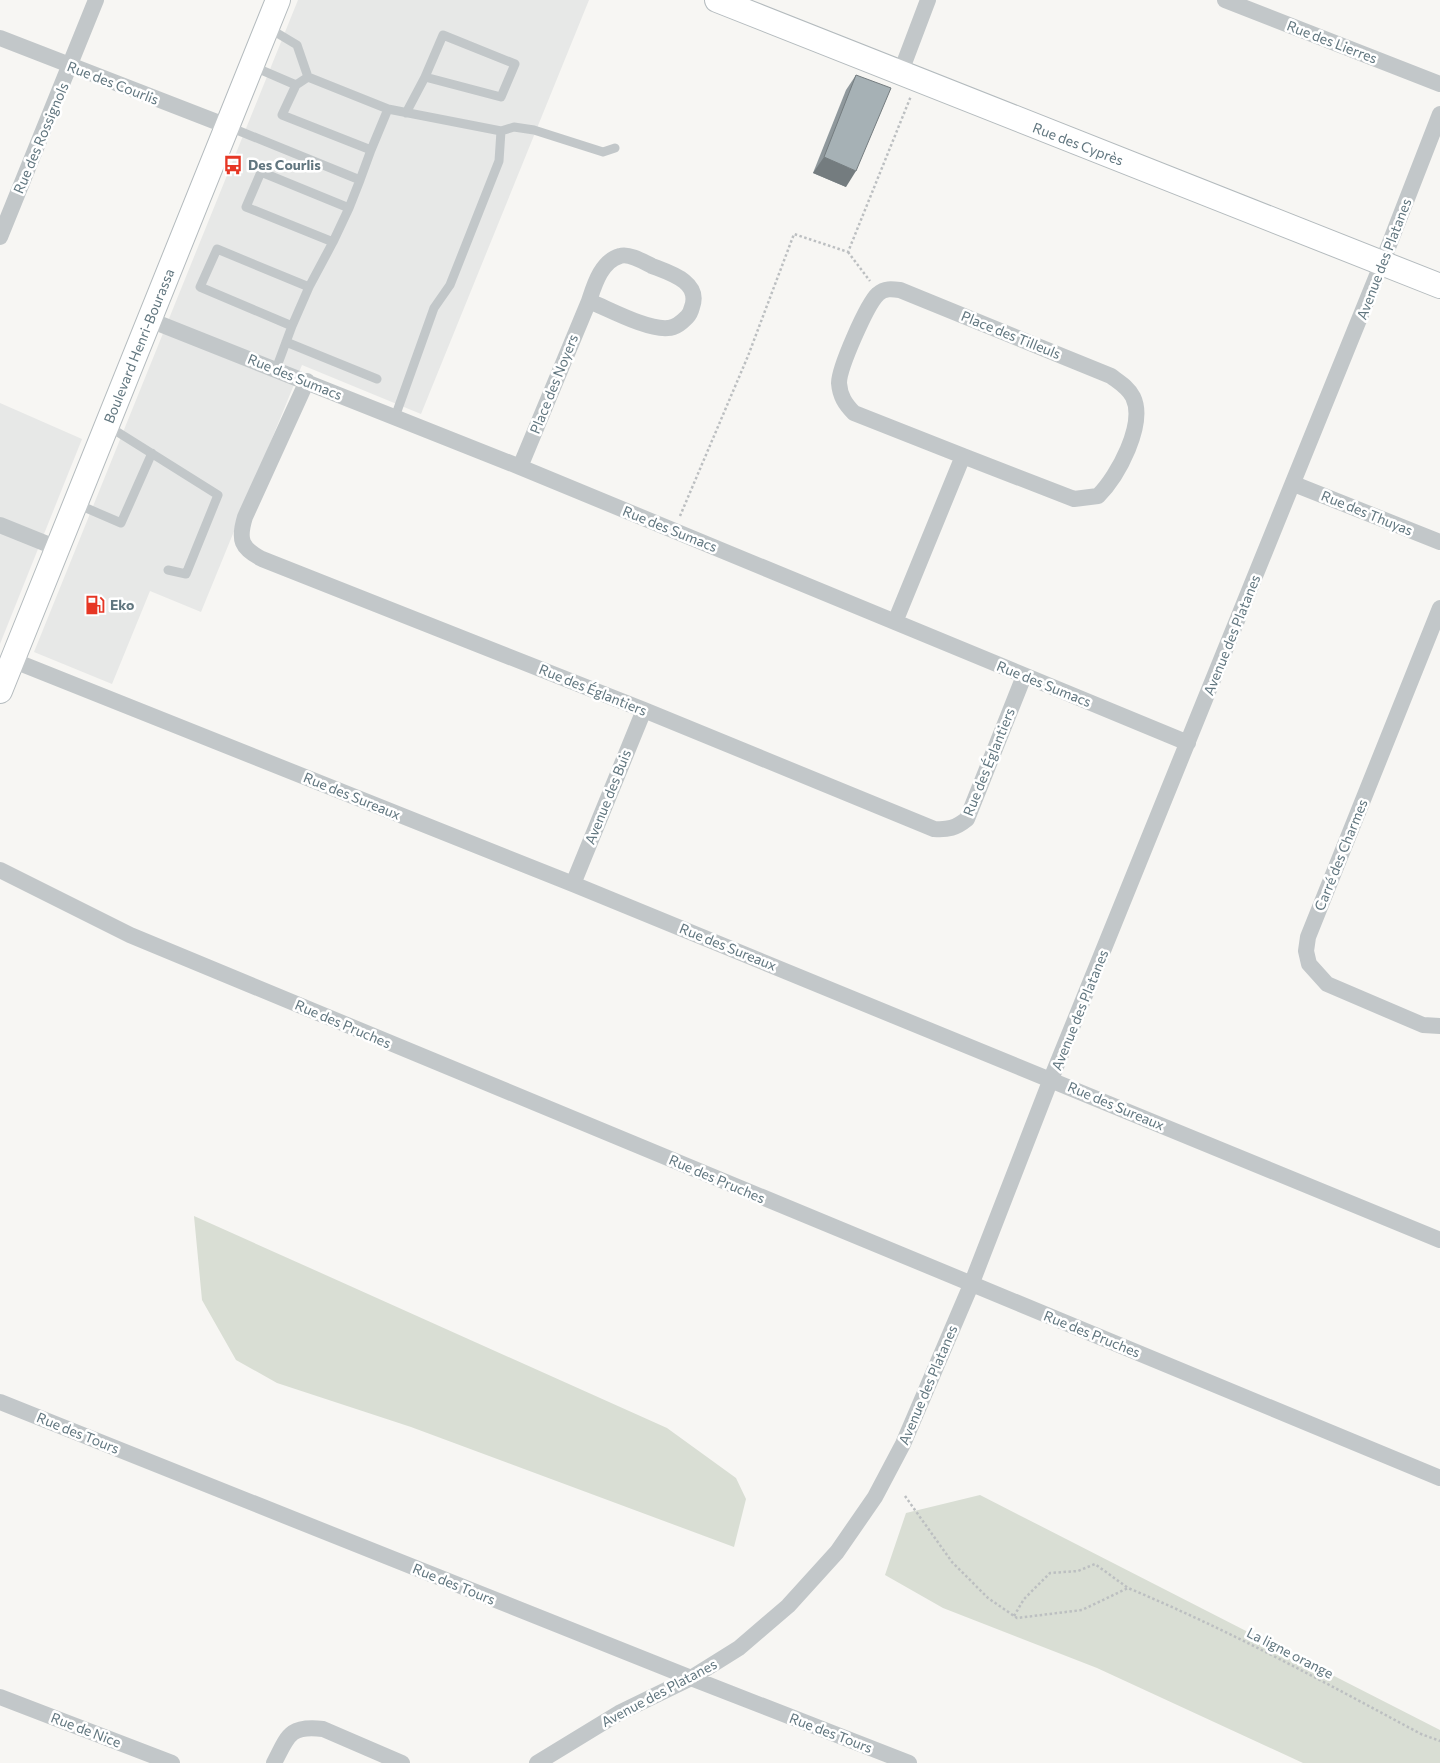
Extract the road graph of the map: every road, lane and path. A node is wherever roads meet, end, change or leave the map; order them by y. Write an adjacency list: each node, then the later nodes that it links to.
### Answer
1 (96, 0): 9 (street, Rue des Rossignols)
2 (278, 0): 6 (street, Boulevard Henri-Bourassa)
3 (717, 0): 10 (street, Rue des Cyprès)
4 (928, 0): 10 (street)
5 (1224, 0): 13 (street, Rue des Lierres)
6 (267, 27): 8 (street, Boulevard Henri-Bourassa); 11 (lane)
7 (0, 38): 9 (street, Rue des Courlis)
8 (252, 66): 14 (lane); 18 (street, Boulevard Henri-Bourassa)
9 (71, 67): 18 (street, Rue des Courlis); 24 (street, Rue des Rossignols)
10 (900, 74): 26 (path); 27 (street, Rue des Cyprès)
11 (308, 77): 14 (lane); 15 (lane)
12 (425, 77): 12 (lane); 16 (lane)
13 (1440, 84)
14 (296, 85): 21 (lane)
15 (388, 109): 16 (lane); 21 (lane)
16 (406, 113): 19 (lane)
17 (1440, 114): 27 (street, Avenue des Platanes)
18 (227, 126): 22 (lane); 32 (street, Boulevard Henri-Bourassa)
19 (501, 131): 20 (lane); 38 (lane)
20 (615, 148)
21 (371, 150): 22 (lane)
22 (360, 180): 23 (lane)
23 (349, 208): 25 (lane); 25 (lane)
24 (0, 237)
25 (333, 242): 29 (lane)
26 (848, 252): 30 (path); 46 (path)
27 (1382, 263): 28 (street, Rue des Cyprès); 43 (street, Avenue des Platanes)
28 (1440, 286)
29 (309, 287): 33 (lane); 33 (lane)
30 (879, 292): 41 (street, Place des Tilleuls); 41 (street, Place des Tilleuls)
31 (588, 302): 31 (street, Place des Noyers); 42 (street, Place des Noyers)
32 (150, 320): 35 (street, Rue des Sumacs); 39 (street, Boulevard Henri-Bourassa)
33 (292, 326): 34 (lane)
34 (286, 342): 35 (lane); 36 (lane)
35 (276, 368): 37 (street, Rue des Sumacs)
36 (378, 379)
37 (307, 381): 38 (street, Rue des Sumacs); 55 (street, Rue des Églantiers)
38 (395, 417): 42 (street, Rue des Sumacs)
39 (108, 426): 40 (lane); 44 (street, Boulevard Henri-Bourassa)
40 (152, 453): 44 (lane); 49 (lane)
41 (963, 456): 51 (street)
42 (520, 467): 46 (street, Rue des Sumacs)
43 (1294, 484): 47 (street, Rue des Thuyas); 56 (street, Avenue des Platanes)
44 (75, 503): 48 (street, Boulevard Henri-Bourassa)
45 (0, 525): 48 (street)
46 (674, 531): 51 (street, Rue des Sumacs)
47 (1440, 542)
48 (57, 548): 52 (street, Boulevard Henri-Bourassa)
49 (168, 570)
50 (1440, 608): 59 (street, Carré des Charmes)
51 (895, 622): 53 (street, Rue des Sumacs)
52 (12, 660): 54 (street, Boulevard Henri-Bourassa); 58 (street, Rue des Sureaux)
53 (1024, 676): 55 (street, Rue des Églantiers); 56 (street, Rue des Sumacs)
54 (0, 691)
55 (644, 710): 58 (street, Avenue des Buis)
56 (1188, 743): 60 (street, Avenue des Platanes)
57 (0, 870): 62 (street, Rue des Pruches)
58 (573, 884): 60 (street, Rue des Sureaux)
59 (1440, 1026)
60 (1051, 1079): 61 (street, Rue des Sureaux); 62 (street, Avenue des Platanes)
61 (1440, 1240)
62 (971, 1285): 64 (street, Rue des Pruches); 68 (street, Avenue des Platanes)
63 (0, 1402): 68 (street, Rue des Tours)
64 (1440, 1478)
65 (906, 1496): 67 (path)
66 (1128, 1588): 67 (path); 67 (path, La ligne orange); 70 (path, La ligne orange)
67 (1014, 1616)
68 (691, 1678): 74 (street, Avenue des Platanes); 75 (street, Rue des Tours)
69 (0, 1697): 71 (street, Rue de Nice)
70 (1440, 1741)
71 (172, 1763)
72 (274, 1763): 73 (street)
73 (402, 1763)
74 (537, 1763)
75 (909, 1763)

